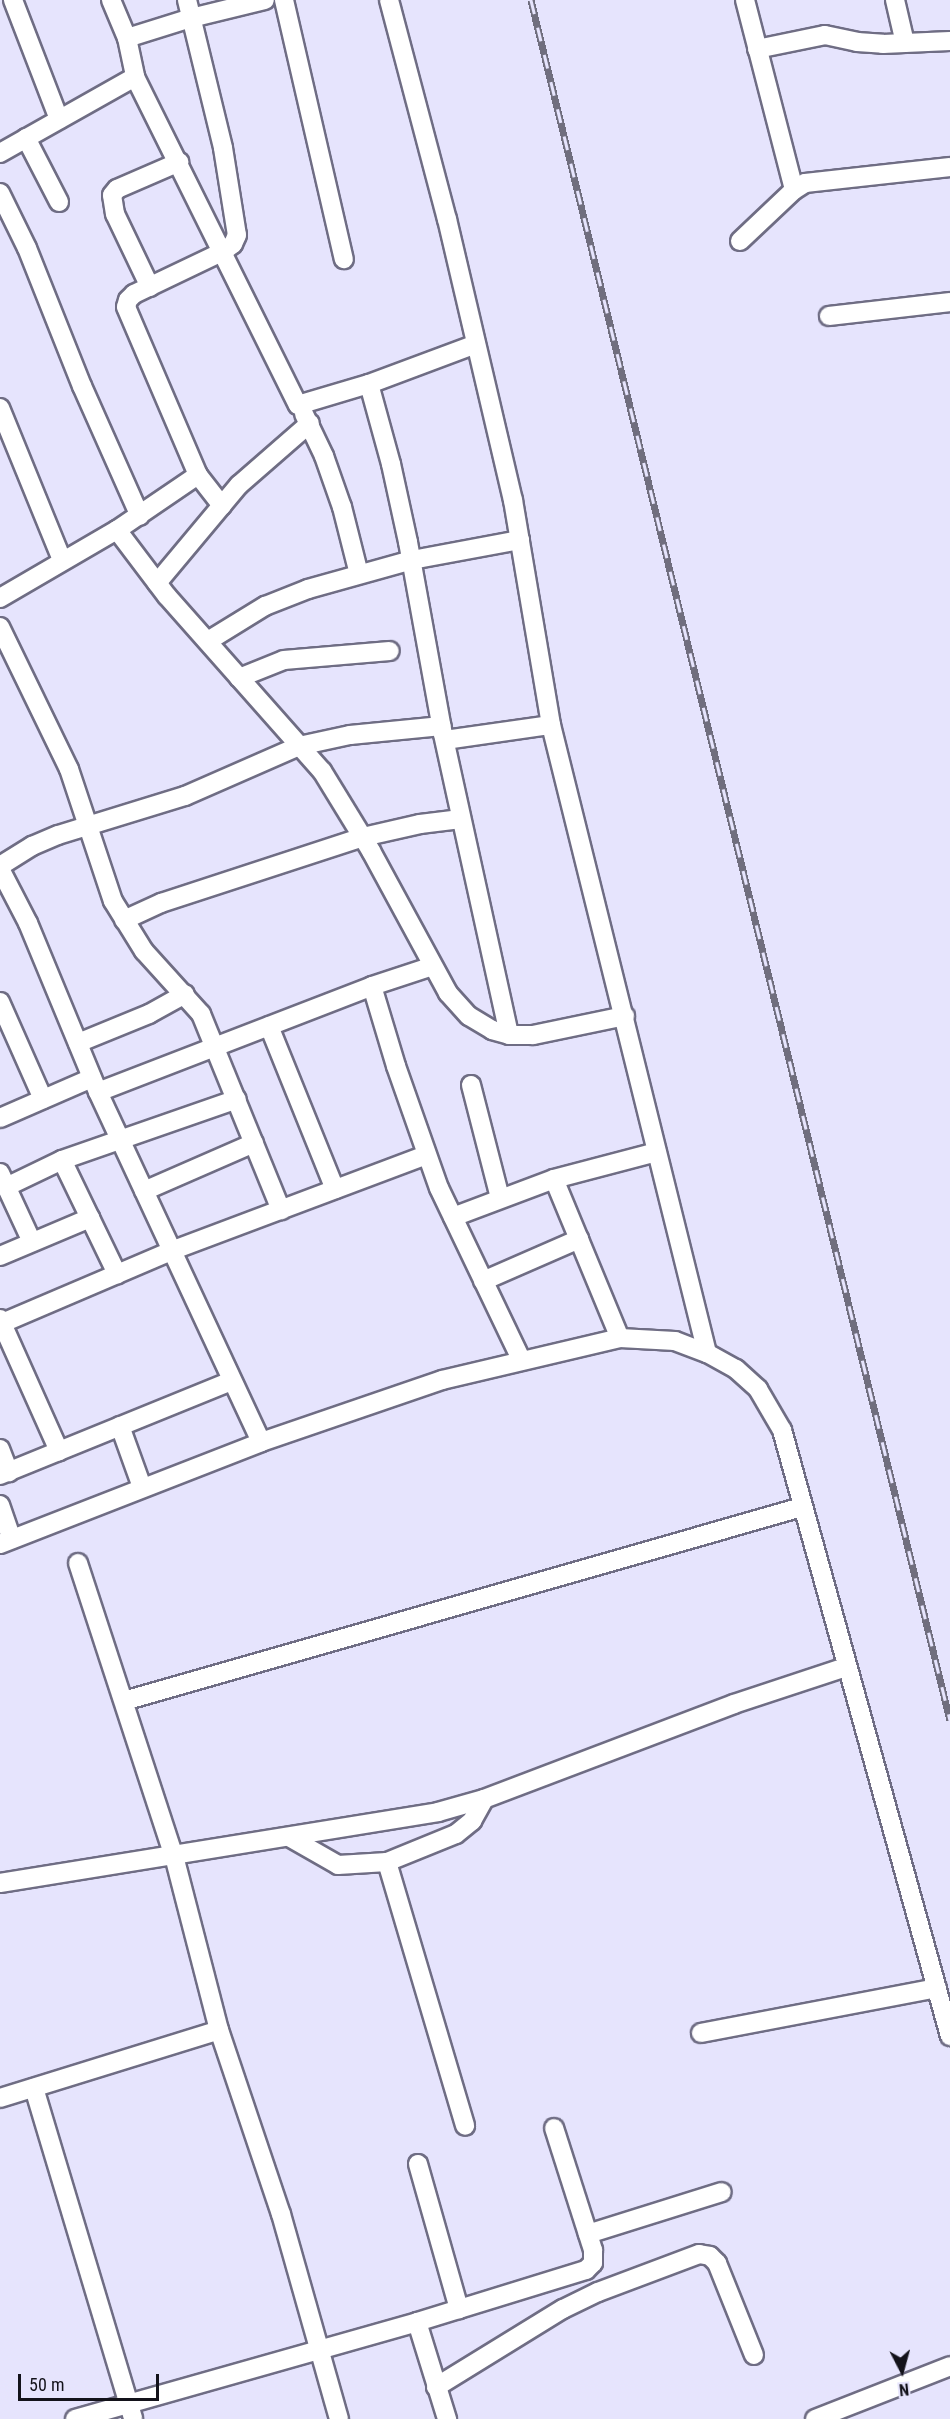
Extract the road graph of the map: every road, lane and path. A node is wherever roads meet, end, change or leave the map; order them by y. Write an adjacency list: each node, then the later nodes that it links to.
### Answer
1 (13, 0): 15 (street)
2 (111, 0): 10 (street)
3 (187, 0): 9 (street)
4 (265, 0): 9 (street)
5 (284, 0): 25 (street)
6 (388, 0): 29 (street)
7 (745, 0): 13 (street)
8 (895, 0): 12 (street)
9 (191, 18): 10 (street); 24 (street)
10 (127, 38): 14 (street)
11 (950, 41): 12 (street)
12 (905, 43): 13 (street)
13 (757, 49): 20 (street)
14 (135, 77): 15 (street); 18 (street)
15 (59, 119): 16 (street)
16 (26, 138): 17 (street); 22 (street)
17 (0, 153)
18 (179, 162): 24 (street); 26 (street)
19 (950, 167): 20 (street)
20 (794, 190): 23 (street)
21 (0, 193): 36 (street)
22 (59, 202)
23 (740, 241)
24 (224, 251): 26 (street); 31 (street)
25 (344, 259)
26 (150, 286): 34 (street)
27 (950, 303): 28 (street)
28 (829, 316)
29 (476, 344): 30 (street); 38 (street)
30 (369, 384): 31 (street); 39 (street)
31 (298, 405): 33 (street)
32 (0, 408): 40 (street)
33 (310, 423): 35 (street); 41 (street)
34 (198, 475): 35 (street); 36 (street)
35 (222, 506): 42 (street)
36 (140, 516): 37 (street)
37 (117, 530): 40 (street); 42 (street)
38 (520, 540): 39 (street); 48 (street)
39 (412, 560): 41 (street); 49 (street)
40 (62, 561): 43 (street)
41 (359, 574): 45 (street)
42 (156, 583): 45 (street)
43 (0, 598)
44 (0, 627): 52 (street)
45 (208, 641): 47 (street)
46 (390, 651): 47 (street)
47 (239, 678): 50 (street)
48 (551, 725): 49 (street); 60 (street)
49 (443, 733): 50 (street); 51 (street)
50 (299, 746): 52 (street); 53 (street)
51 (461, 819): 53 (street); 62 (street)
52 (89, 826): 54 (street); 55 (street)
53 (363, 837): 55 (street); 56 (street)
54 (0, 868): 63 (street)
55 (124, 920): 58 (street)
56 (433, 966): 57 (street); 62 (street)
57 (372, 986): 61 (street); 73 (street)
58 (185, 994): 63 (street); 64 (street)
59 (0, 1002): 68 (street)
60 (625, 1016): 62 (street); 72 (street)
61 (269, 1026): 64 (street); 77 (street)
62 (509, 1035)
63 (78, 1043): 65 (street)
64 (216, 1047): 65 (street); 67 (street)
65 (95, 1085): 68 (street); 70 (street)
66 (471, 1085): 79 (street)
67 (237, 1099): 70 (street); 71 (street)
68 (44, 1100): 69 (street)
69 (0, 1118)
70 (120, 1140): 74 (street); 78 (street)
71 (254, 1143): 78 (street); 80 (street)
72 (657, 1152): 75 (street); 91 (street)
73 (427, 1155): 77 (street); 81 (street)
74 (62, 1160): 76 (street); 82 (street)
75 (554, 1179): 79 (street); 83 (street)
76 (3, 1180): 84 (street)
77 (335, 1190): 80 (street)
78 (144, 1191): 85 (street)
79 (500, 1198): 81 (street)
80 (281, 1210): 85 (street)
81 (453, 1217): 88 (street)
82 (90, 1218): 84 (street); 87 (street)
83 (579, 1239): 88 (street); 90 (street)
84 (32, 1242): 86 (street)
85 (171, 1251): 87 (street); 93 (street)
86 (0, 1256)
87 (117, 1274): 89 (street)
88 (483, 1281): 92 (street)
89 (1, 1322): 97 (street)
90 (620, 1338): 91 (street); 92 (street)
91 (706, 1353): 101 (street)
92 (521, 1359): 95 (street)
93 (232, 1381): 94 (street); 95 (street)
94 (120, 1426): 97 (street); 99 (street)
95 (261, 1442): 99 (street)
96 (0, 1449): 98 (street)
97 (59, 1451): 98 (street)
98 (5, 1473)
99 (142, 1487): 102 (street)
100 (0, 1505): 102 (street)
101 (802, 1507): 104 (street); 105 (street)
102 (6, 1541)
103 (78, 1563): 105 (street)
104 (846, 1668): 106 (street); 111 (street)
105 (124, 1701): 108 (street)
106 (484, 1799): 107 (street); 109 (street)
107 (289, 1837): 108 (street); 109 (street)
108 (174, 1856): 110 (street); 112 (street)
109 (387, 1862): 117 (street)
110 (0, 1883)
111 (937, 1988): 113 (street); 114 (street)
112 (219, 2030): 115 (street); 124 (street)
113 (701, 2033)
114 (950, 2036)
115 (34, 2088): 116 (street); 128 (street)
116 (0, 2098)
117 (465, 2126)
118 (554, 2128): 121 (street)
119 (418, 2164): 122 (street)
120 (722, 2192): 121 (street)
121 (588, 2234): 122 (street)
122 (459, 2309): 123 (street)
123 (417, 2322): 124 (street); 127 (street)
124 (320, 2349): 128 (street); 130 (street)
125 (754, 2355): 127 (street)
126 (950, 2366): 132 (street)
127 (436, 2387): 131 (street)
128 (131, 2411): 129 (street)
129 (75, 2419)
130 (339, 2419)
131 (447, 2419)
132 (815, 2419)

